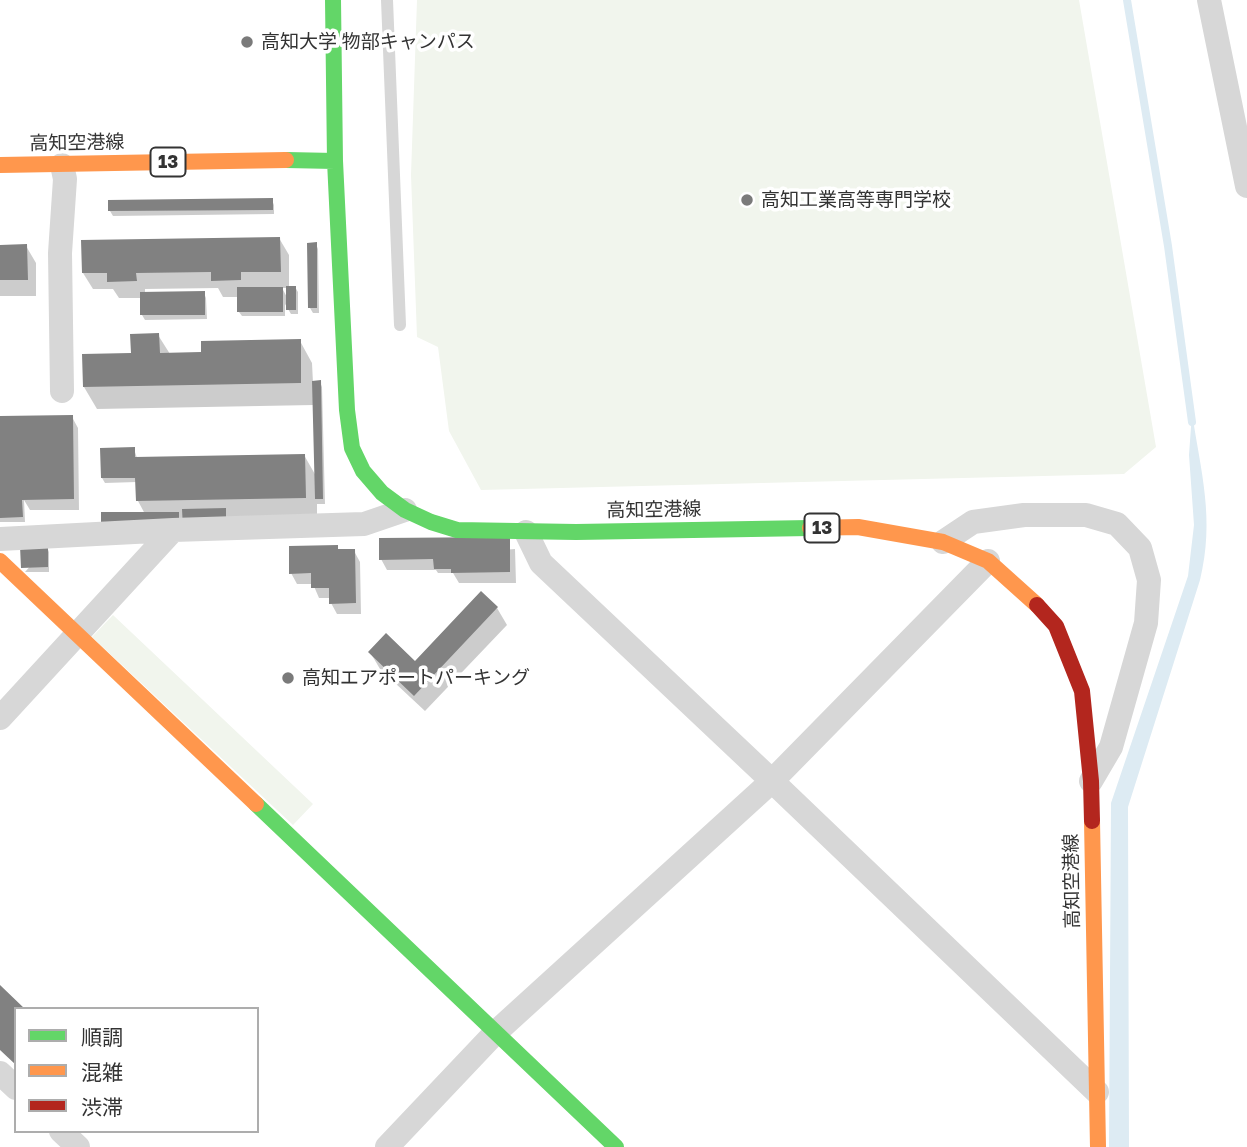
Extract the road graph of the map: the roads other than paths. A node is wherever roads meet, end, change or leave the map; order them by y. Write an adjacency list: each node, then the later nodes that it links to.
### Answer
1 (333, 0): 4 (main road)
2 (387, 0): 8 (lane)
3 (1209, 0): 7 (street)
4 (335, 161): 5 (main road, 高知空港線 / 13); 10 (main road, 高知空港線 / 13)
5 (62, 165): 6 (main road, 高知空港線 / 13); 9 (street)
6 (0, 166)
7 (1247, 186)
8 (400, 325)
9 (62, 391)
10 (405, 510): 11 (street); 12 (main road, 高知空港線 / 13)
11 (173, 530): 13 (street); 17 (street)
12 (527, 533): 14 (main road, 高知空港線 / 13); 19 (street)
13 (0, 539)
14 (943, 542): 16 (main road, 高知空港線 / 13); 20 (street)
15 (0, 561): 17 (main road)
16 (988, 561): 19 (street); 20 (main road, 高知空港線 / 13)
17 (78, 636): 18 (street); 21 (main road)
18 (0, 718)
19 (772, 780): 21 (street); 24 (street)
20 (1091, 781): 24 (main road, 高知空港線 / 13)
21 (495, 1033): 27 (street); 28 (main road)
22 (0, 1073): 23 (street)
23 (14, 1086)
24 (1097, 1092): 29 (main road, 高知空港線 / 13)
25 (63, 1133): 26 (street)
26 (78, 1147)
27 (387, 1147)
28 (616, 1147)
29 (1098, 1147)

